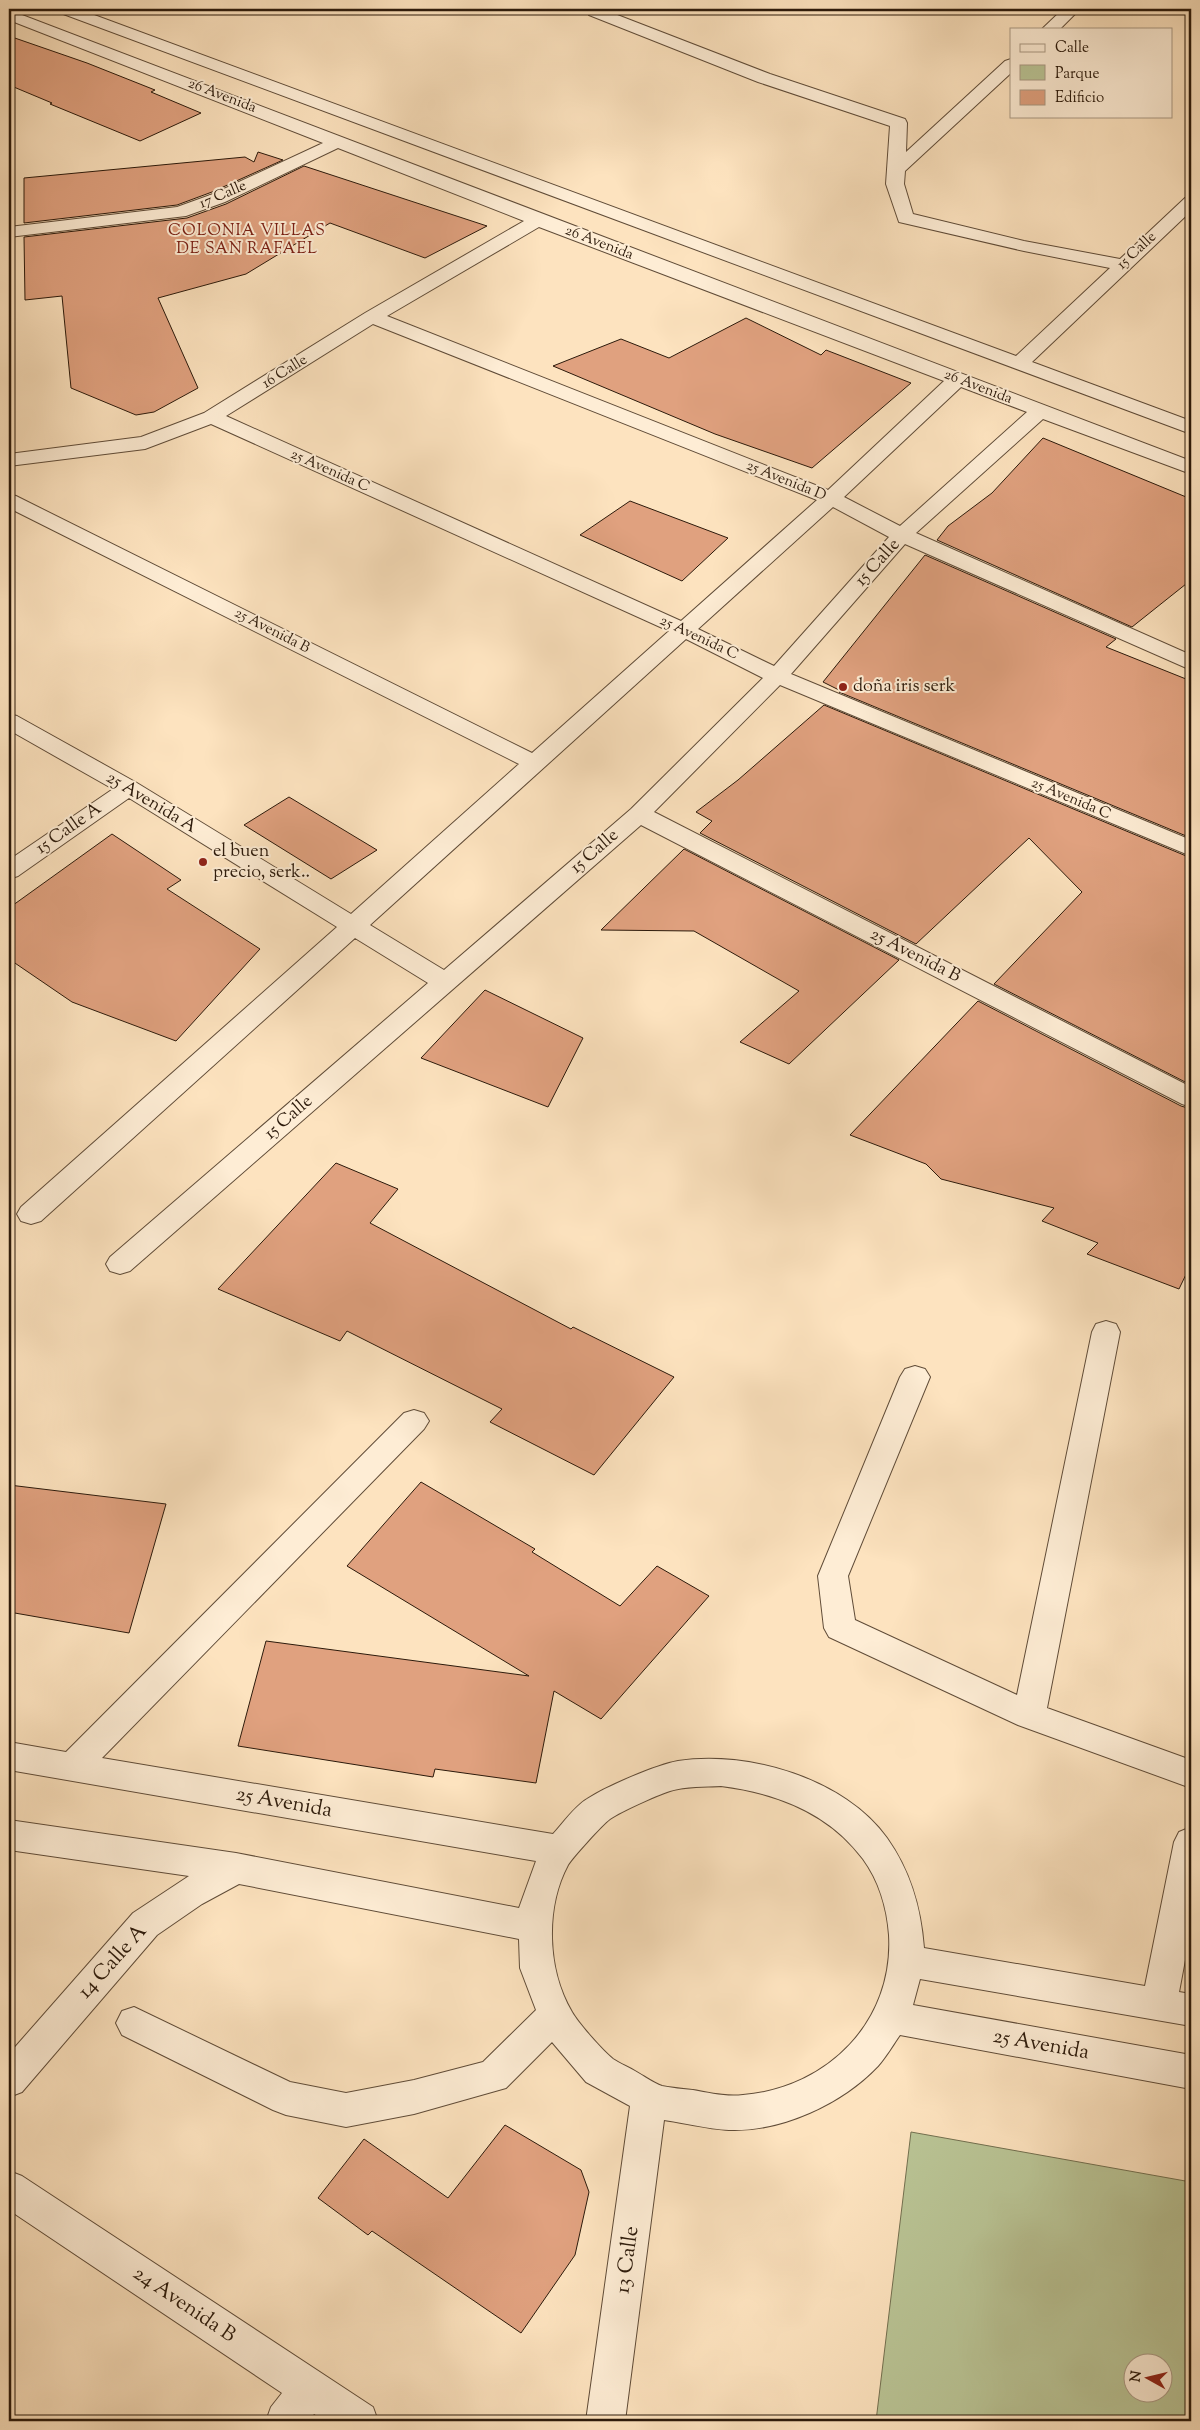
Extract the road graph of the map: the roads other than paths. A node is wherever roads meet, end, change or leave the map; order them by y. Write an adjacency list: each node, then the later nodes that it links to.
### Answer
1 (64, 9): 14 (street, 26 Avenida)
2 (601, 9): 8 (street)
3 (1072, 9): 5 (street)
4 (9, 15): 7 (street, 26 Avenida)
5 (1051, 28)
6 (1010, 65): 8 (street)
7 (340, 141): 10 (street, 26 Avenida); 11 (street, 17 Calle)
8 (896, 170): 12 (street)
9 (1191, 202): 12 (street, 15 Calle)
10 (538, 220): 13 (street, 16 Calle); 15 (street, 26 Avenida)
11 (9, 232)
12 (1122, 265): 14 (street, 15 Calle)
13 (372, 317): 17 (street, 16 Calle); 21 (street, 25 Avenida D)
14 (1019, 364): 18 (street, 26 Avenida)
15 (958, 379): 16 (street, 26 Avenida); 21 (street)
16 (1041, 410): 20 (street, 26 Avenida); 23 (street, 15 Calle)
17 (211, 418): 19 (street, 16 Calle); 24 (street, 25 Avenida C)
18 (1191, 428)
19 (9, 460)
20 (1191, 468)
21 (831, 498): 23 (street, 25 Avenida D); 24 (street)
22 (9, 500): 28 (street, 25 Avenida B)
23 (902, 535): 25 (street, 25 Avenida D); 26 (street, 15 Calle)
24 (684, 630): 26 (street, 25 Avenida C); 28 (street)
25 (1191, 663)
26 (776, 676): 30 (street, 15 Calle); 31 (street, 25 Avenida C)
27 (9, 721): 29 (street, 25 Avenida A)
28 (535, 763): 33 (street)
29 (128, 788): 32 (street, 15 Calle A); 33 (street, 25 Avenida A)
30 (639, 814): 34 (street, 15 Calle); 35 (street, 25 Avenida B)
31 (1191, 849)
32 (9, 871)
33 (353, 925): 34 (street, 25 Avenida A); 36 (street)
34 (445, 982): 37 (street, 15 Calle)
35 (1191, 1098)
36 (31, 1214)
37 (120, 1264)
38 (1106, 1332): 41 (street)
39 (915, 1377): 41 (street)
40 (414, 1421): 43 (street)
41 (1029, 1715): 44 (street)
42 (9, 1756): 43 (street, 25 Avenida)
43 (72, 1767): 47 (street, 25 Avenida)
44 (1191, 1774)
45 (9, 1836): 48 (street)
46 (1191, 1842): 51 (street)
47 (559, 1850): 49 (street); 50 (street)
48 (236, 1868): 49 (street); 56 (street, 14 Calle A)
49 (533, 1926): 52 (street)
50 (907, 1961): 51 (street); 53 (street)
51 (1175, 2007)
52 (553, 2017): 54 (street); 57 (street)
53 (892, 2018): 55 (street, 25 Avenida); 57 (street)
54 (134, 2023)
55 (1191, 2072)
56 (9, 2080)
57 (649, 2098): 62 (street, 13 Calle)
58 (9, 2189): 59 (street, 24 Avenida B)
59 (309, 2388): 60 (street); 61 (street, 24 Avenida B)
60 (285, 2421)
61 (359, 2421)
62 (606, 2421)

